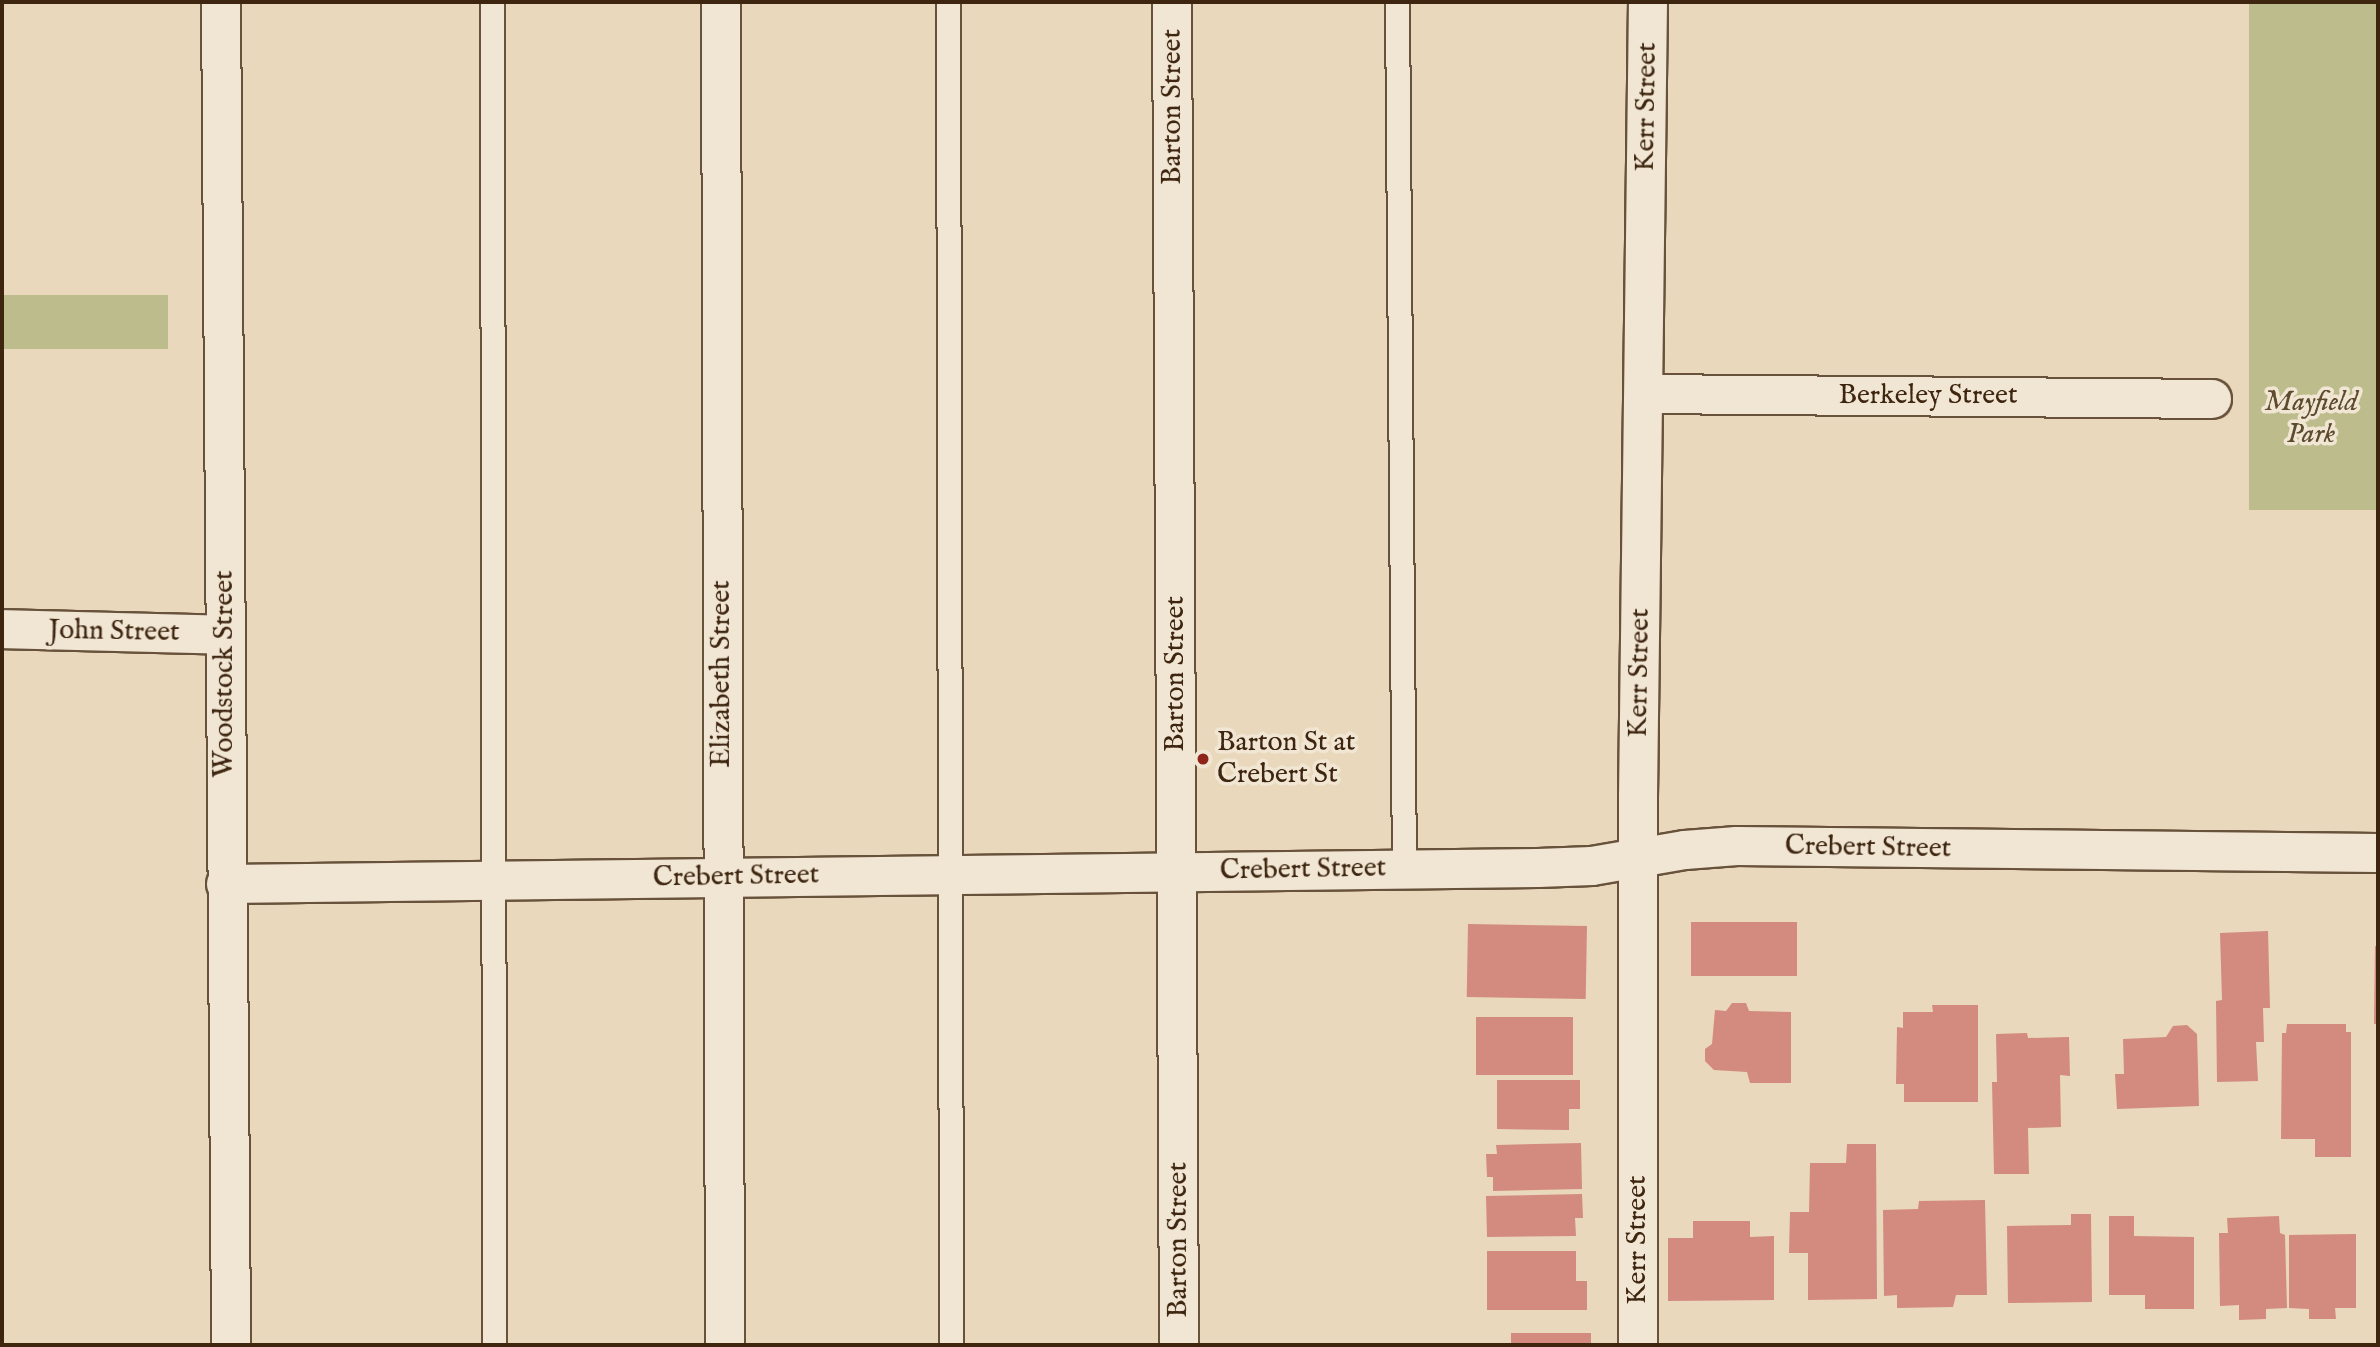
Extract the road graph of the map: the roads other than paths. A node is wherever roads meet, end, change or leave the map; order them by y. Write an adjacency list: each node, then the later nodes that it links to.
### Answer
1 (221, 2): 11 (street, Woodstock Street)
2 (492, 2): 18 (lane)
3 (721, 2): 17 (street, Elizabeth Street)
4 (948, 2): 16 (lane)
5 (1172, 2): 15 (street, Barton Street)
6 (1398, 2): 14 (lane)
7 (1648, 2): 8 (street, Kerr Street)
8 (1644, 394): 9 (street, Berkeley Street); 13 (street, Kerr Street)
9 (2213, 399)
10 (2, 629): 11 (street, John Street)
11 (225, 635): 19 (street, Woodstock Street)
12 (2378, 853): 13 (street, Crebert Street)
13 (1638, 858): 14 (street, Crebert Street); 25 (street, Kerr Street)
14 (1404, 868): 15 (street, Crebert Street)
15 (1177, 872): 16 (street, Crebert Street); 24 (street, Barton Street)
16 (950, 874): 17 (street, Crebert Street); 23 (lane)
17 (723, 878): 18 (street, Crebert Street); 22 (street, Elizabeth Street)
18 (492, 880): 19 (street, Crebert Street); 21 (lane)
19 (226, 884): 20 (street, Woodstock Street)
20 (231, 1345)
21 (494, 1345)
22 (725, 1345)
23 (951, 1345)
24 (1180, 1345)
25 (1638, 1345)

